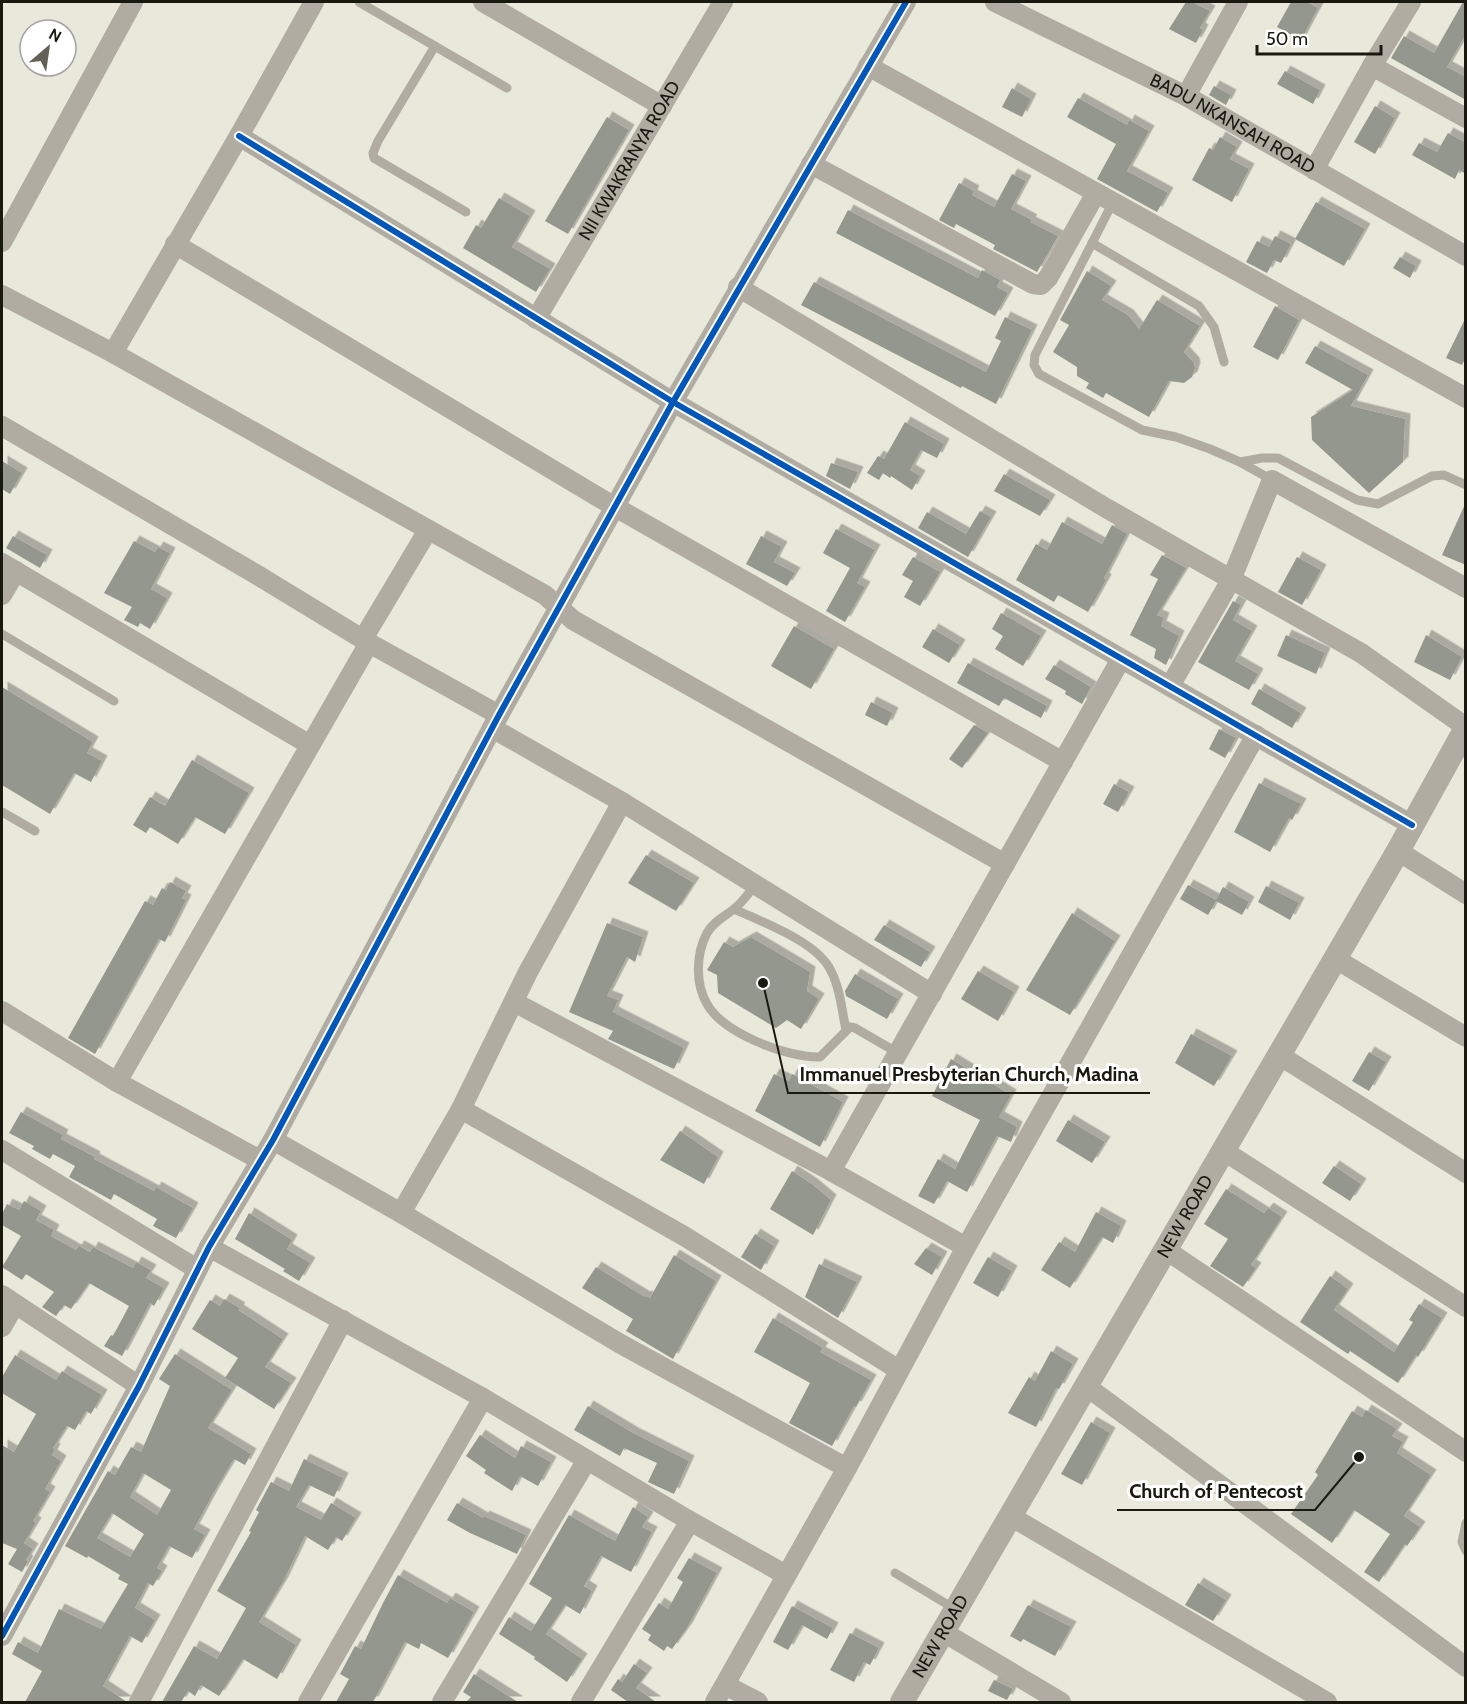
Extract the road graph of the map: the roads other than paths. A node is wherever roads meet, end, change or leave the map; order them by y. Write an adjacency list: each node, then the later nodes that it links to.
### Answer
1 (133, 2): 22 (street)
2 (314, 2): 17 (street)
3 (359, 2): 10 (lane)
4 (483, 2): 15 (street)
5 (723, 2): 15 (street, NII KWAKRANYA ROAD)
6 (906, 2): 11 (street)
7 (995, 2): 14 (street, BADU NKANSAH ROAD)
8 (1236, 2): 14 (street)
9 (1411, 2): 12 (street)
10 (435, 46): 13 (lane); 21 (lane)
11 (868, 66): 18 (street); 20 (street)
12 (1372, 66): 16 (street); 19 (street)
13 (507, 88)
14 (1186, 96): 19 (street, BADU NKANSAH ROAD)
15 (662, 106): 28 (street, NII KWAKRANYA ROAD)
16 (1466, 118)
17 (239, 136): 24 (street); 28 (street)
18 (811, 164): 20 (street); 26 (street)
19 (1314, 170): 25 (street, BADU NKANSAH ROAD)
20 (1105, 197): 23 (lane); 31 (street)
21 (466, 212)
22 (2, 242)
23 (1092, 243): 30 (lane); 34 (lane)
24 (175, 244): 29 (street); 37 (street)
25 (1466, 256)
26 (738, 288): 32 (street); 40 (street)
27 (2, 295): 29 (street)
28 (536, 319): 32 (street)
29 (113, 353): 38 (street)
30 (1224, 362)
31 (1466, 398)
32 (673, 402): 37 (street); 46 (street)
33 (2, 426): 45 (street)
34 (1240, 462): 35 (lane); 36 (lane)
35 (1272, 480): 40 (street); 41 (street)
36 (1466, 485)
37 (615, 507): 43 (street); 53 (street)
38 (428, 530): 43 (street); 45 (street)
39 (9, 567): 42 (street); 52 (street)
40 (1231, 580): 47 (street); 50 (street)
41 (1466, 588)
42 (2, 595)
43 (560, 606): 49 (street); 59 (street)
44 (2, 634): 48 (lane)
45 (366, 641): 49 (street); 52 (street)
46 (1121, 659): 47 (street); 53 (street)
47 (1170, 686): 51 (street)
48 (114, 701)
49 (496, 721): 54 (street); 73 (street)
50 (1466, 728): 56 (street, NEW ROAD)
51 (1256, 735): 56 (street); 81 (street)
52 (310, 745): 71 (street)
53 (1063, 762): 59 (street)
54 (622, 802): 60 (street); 65 (street)
55 (2, 812): 57 (lane)
56 (1412, 825): 58 (street, NEW ROAD)
57 (35, 831)
58 (1398, 851): 61 (street); 63 (street, NEW ROAD)
59 (1005, 864): 64 (street)
60 (756, 884): 62 (lane); 64 (street)
61 (1466, 894)
62 (734, 909): 67 (lane); 67 (lane)
63 (1334, 958): 68 (street); 70 (street, NEW ROAD)
64 (932, 994): 69 (street)
65 (514, 1002): 72 (street); 77 (street)
66 (2, 1011): 71 (street)
67 (846, 1030): 69 (lane)
68 (1466, 1037)
69 (898, 1053): 77 (street)
70 (1279, 1055): 75 (street, NEW ROAD); 78 (street)
71 (117, 1083): 76 (street)
72 (461, 1109): 79 (street); 88 (street)
73 (273, 1140): 76 (street); 79 (street)
74 (2, 1150): 83 (street)
75 (1224, 1151): 82 (street, NEW ROAD); 85 (street)
76 (260, 1160): 80 (street)
77 (831, 1171): 81 (street)
78 (1466, 1173)
79 (401, 1213): 94 (street)
80 (209, 1246): 83 (street); 86 (street)
81 (966, 1247): 88 (street)
82 (1166, 1250): 90 (street, NEW ROAD); 92 (street)
83 (197, 1269): 89 (street)
84 (8, 1299): 87 (street); 89 (street)
85 (1466, 1307)
86 (343, 1320): 91 (street); 106 (street)
87 (2, 1327)
88 (899, 1370): 94 (street)
89 (139, 1386): 103 (street)
90 (1086, 1386): 95 (street, NEW ROAD); 104 (street)
91 (483, 1398): 93 (street); 107 (street)
92 (1466, 1452)
93 (587, 1460): 96 (street); 108 (street)
94 (847, 1468): 100 (street)
95 (1010, 1516): 101 (street, NEW ROAD); 114 (street)
96 (690, 1521): 100 (street); 109 (street)
97 (1466, 1522): 98 (lane)
98 (1466, 1551)
99 (895, 1573): 101 (lane)
100 (786, 1575): 105 (street)
101 (956, 1609): 102 (street, NEW ROAD)
102 (943, 1632): 112 (street, NEW ROAD); 113 (street)
103 (2, 1636)
104 (1466, 1667)
105 (725, 1685): 110 (street); 111 (street)
106 (139, 1702)
107 (308, 1702)
108 (442, 1702)
109 (581, 1702)
110 (715, 1702)
111 (758, 1702)
112 (902, 1702)
113 (1061, 1702)
114 (1327, 1702)

